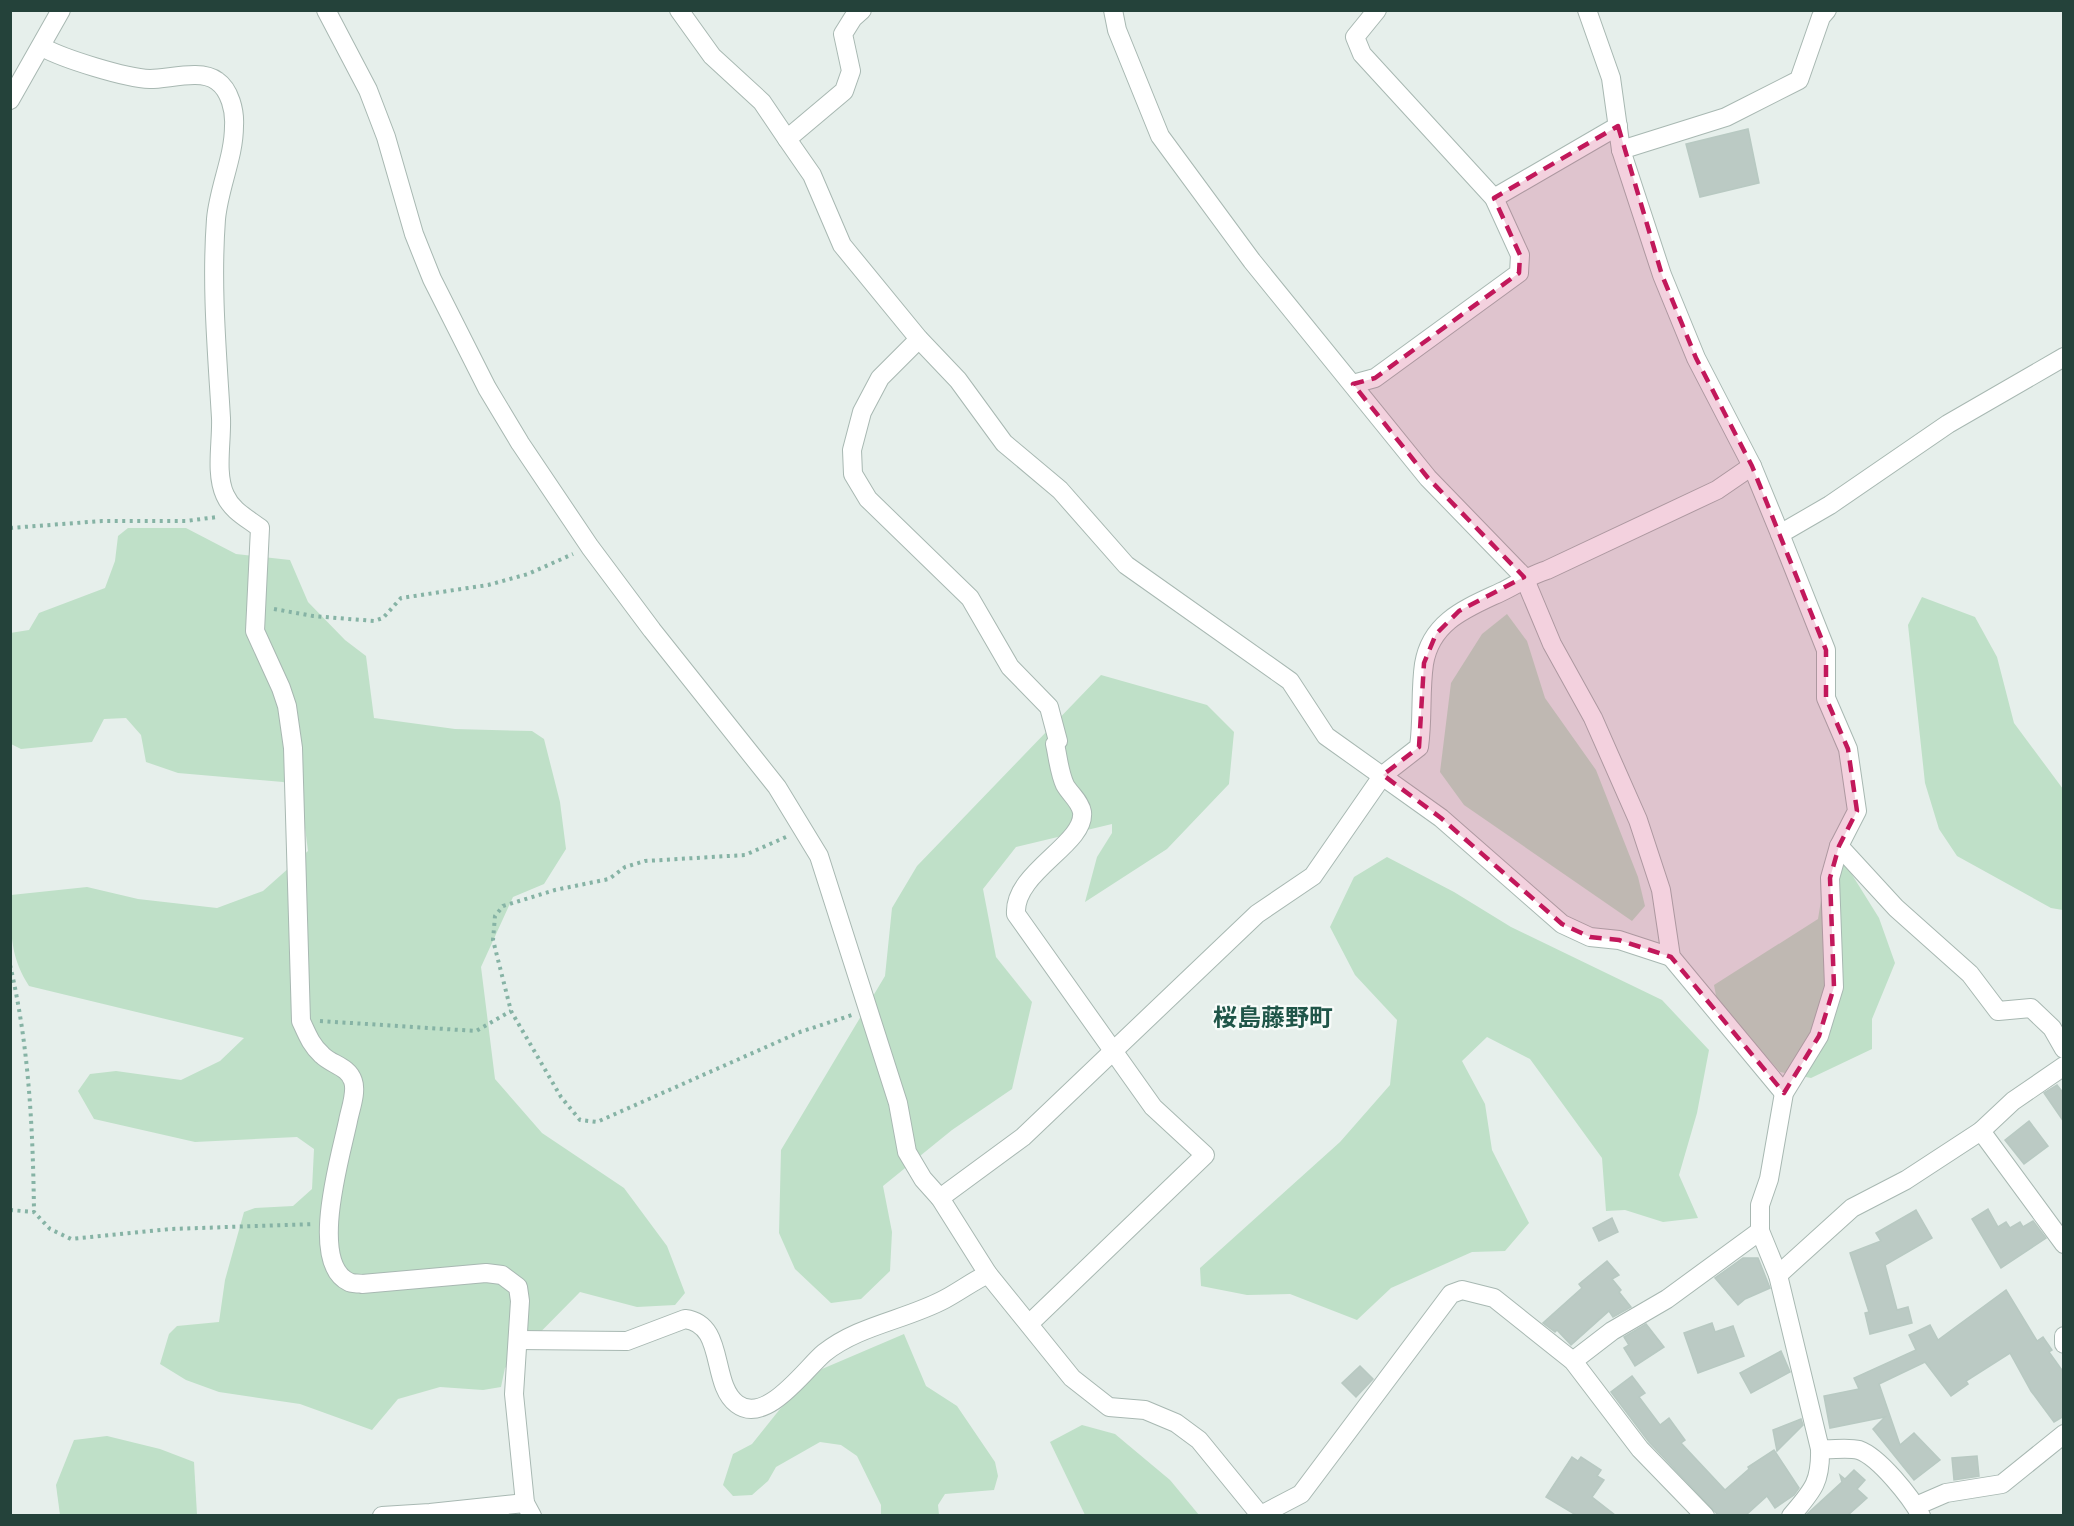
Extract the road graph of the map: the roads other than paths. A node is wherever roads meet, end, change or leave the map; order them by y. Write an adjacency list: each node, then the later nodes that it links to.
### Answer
1 (61, 10): 9 (street)
2 (326, 10): 29 (street)
3 (679, 10): 12 (street)
4 (862, 10): 12 (street)
5 (1113, 10): 17 (street)
6 (1377, 10): 14 (street)
7 (1587, 10): 11 (street)
8 (1827, 10): 13 (street)
9 (42, 47): 10 (street); 36 (street)
10 (10, 100)
11 (1618, 126): 13 (street); 14 (street)
12 (788, 139): 15 (street)
13 (1622, 150): 18 (street)
14 (1494, 198): 17 (street)
15 (919, 339): 21 (street); 25 (street)
16 (2064, 357): 19 (street)
17 (1353, 384): 20 (street)
18 (1752, 466): 19 (street); 20 (street)
19 (1780, 534): 22 (street)
20 (1524, 577): 21 (street); 23 (street)
21 (1383, 775): 23 (street); 25 (street)
22 (1839, 846): 24 (street); 27 (street)
23 (1671, 957): 27 (street)
24 (2064, 1049)
25 (1114, 1050): 29 (street); 34 (street)
26 (2064, 1066): 28 (street)
27 (1784, 1093): 30 (street)
28 (1981, 1131): 31 (street); 33 (street)
29 (940, 1198): 32 (street)
30 (1760, 1231): 33 (street); 38 (street)
31 (2064, 1244)
32 (988, 1274): 34 (street); 36 (street)
33 (1778, 1275): 40 (street)
34 (1029, 1324): 44 (street)
35 (2064, 1336): 37 (street)
36 (518, 1340): 41 (street)
37 (2064, 1344)
38 (1573, 1361): 44 (street); 45 (street)
39 (2064, 1434): 42 (street)
40 (1821, 1449): 42 (street); 46 (street)
41 (529, 1509): 43 (street)
42 (1918, 1511)
43 (382, 1515)
44 (1261, 1515)
45 (1705, 1515)
46 (1791, 1515)

